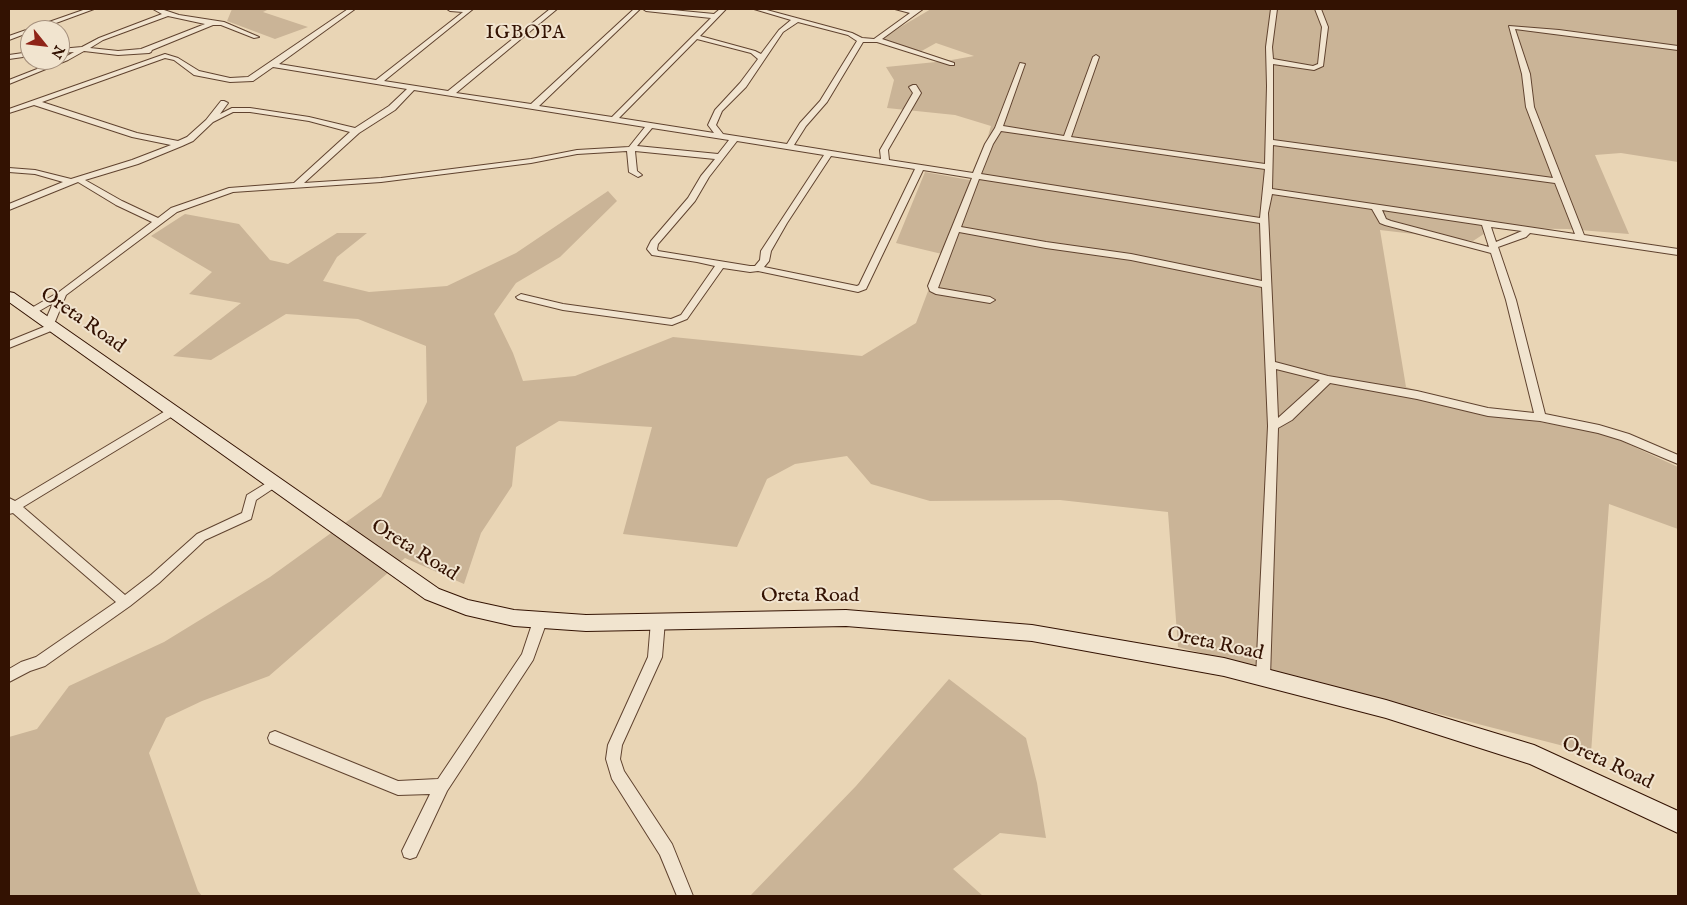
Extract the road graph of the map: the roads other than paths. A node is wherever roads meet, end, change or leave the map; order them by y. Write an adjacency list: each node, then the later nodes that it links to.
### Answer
1 (91, 9): 17 (street)
2 (156, 9): 15 (street)
3 (352, 9): 34 (street)
4 (450, 9): 13 (street)
5 (554, 9): 39 (street)
6 (637, 9): 42 (street)
7 (646, 9): 16 (street)
8 (723, 9): 16 (street)
9 (757, 9): 18 (street)
10 (898, 9): 14 (street)
11 (1274, 9): 31 (street)
12 (1318, 9): 31 (street)
13 (469, 10): 36 (street)
14 (917, 11): 23 (street)
15 (167, 14): 19 (street); 25 (street)
16 (715, 16): 20 (street)
17 (60, 20)
18 (796, 20): 22 (street); 30 (street)
19 (212, 24): 21 (street); 27 (street)
20 (696, 37): 30 (street); 44 (street)
21 (256, 38)
22 (861, 40): 23 (street); 56 (street)
23 (877, 40): 32 (street)
24 (1678, 48): 67 (street)
25 (82, 49): 26 (street); 27 (street); 35 (street)
26 (70, 50)
27 (143, 51): 28 (street)
28 (164, 56): 34 (street); 40 (street)
29 (1096, 57): 53 (street)
30 (762, 58): 47 (street)
31 (1270, 61): 54 (street)
32 (952, 64)
33 (1022, 64): 48 (street)
34 (272, 65): 36 (street)
35 (9, 82)
36 (378, 82): 38 (street)
37 (913, 87): 60 (street)
38 (412, 88): 39 (street); 49 (street)
39 (451, 93): 42 (street)
40 (34, 102): 43 (street); 55 (street)
41 (224, 102): 45 (street)
42 (534, 106): 44 (street)
43 (9, 111)
44 (614, 119): 46 (street)
45 (209, 122): 49 (street); 55 (street)
46 (650, 125): 50 (street); 57 (street)
47 (712, 125): 50 (street); 51 (street)
48 (999, 128): 53 (street); 65 (street)
49 (356, 131): 68 (street)
50 (701, 132): 51 (street)
51 (720, 136): 52 (street)
52 (735, 138): 56 (street); 59 (street)
53 (1067, 139): 62 (street)
54 (1270, 142): 62 (street); 67 (street)
55 (179, 144): 66 (street)
56 (790, 146): 58 (street)
57 (631, 149): 59 (street); 64 (street); 68 (street)
58 (828, 154): 60 (street); 82 (street)
59 (721, 157): 80 (street)
60 (885, 162): 61 (street)
61 (920, 167): 65 (street); 82 (street)
62 (1267, 167): 69 (street)
63 (9, 170): 66 (street)
64 (638, 175)
65 (978, 176): 73 (street); 75 (street)
66 (75, 180): 71 (street); 72 (street)
67 (1558, 181): 77 (street)
68 (296, 186): 72 (street)
69 (1268, 191): 70 (street); 73 (street)
70 (1375, 206): 74 (street); 78 (street)
71 (9, 207)
72 (157, 221): 85 (street)
73 (1264, 221): 84 (street)
74 (1485, 222): 76 (street); 78 (street)
75 (957, 229): 84 (street); 88 (street)
76 (1530, 229): 77 (street); 78 (street)
77 (1580, 236): 79 (street)
78 (1494, 248): 97 (street)
79 (1678, 252)
80 (720, 265): 81 (street); 83 (street)
81 (738, 268): 82 (street); 83 (street)
82 (758, 268)
83 (712, 278): 87 (street)
84 (1268, 285): 92 (street)
85 (62, 294): 89 (street); 90 (street)
86 (9, 296): 89 (street, Oreta Road)
87 (522, 297)
88 (990, 300)
89 (31, 312): 90 (street, Oreta Road)
90 (51, 326): 91 (street); 95 (street, Oreta Road)
91 (9, 345)
92 (1271, 364): 93 (street); 94 (street)
93 (1328, 379): 96 (street); 97 (street)
94 (1273, 407): 96 (street); 98 (street)
95 (172, 411): 100 (street, Oreta Road); 101 (street)
96 (1293, 412): 98 (street)
97 (1540, 417): 99 (street)
98 (1274, 426): 106 (street)
99 (1678, 460)
100 (273, 483): 102 (street); 104 (street, Oreta Road)
101 (11, 506): 102 (street)
102 (125, 602): 105 (street)
103 (658, 621): 104 (street, Oreta Road); 106 (street, Oreta Road); 111 (street)
104 (540, 622): 108 (street)
105 (9, 676)
106 (1263, 677): 109 (street, Oreta Road)
107 (275, 738): 108 (street)
108 (442, 786): 110 (street)
109 (1677, 818)
110 (410, 851)
111 (685, 896)

